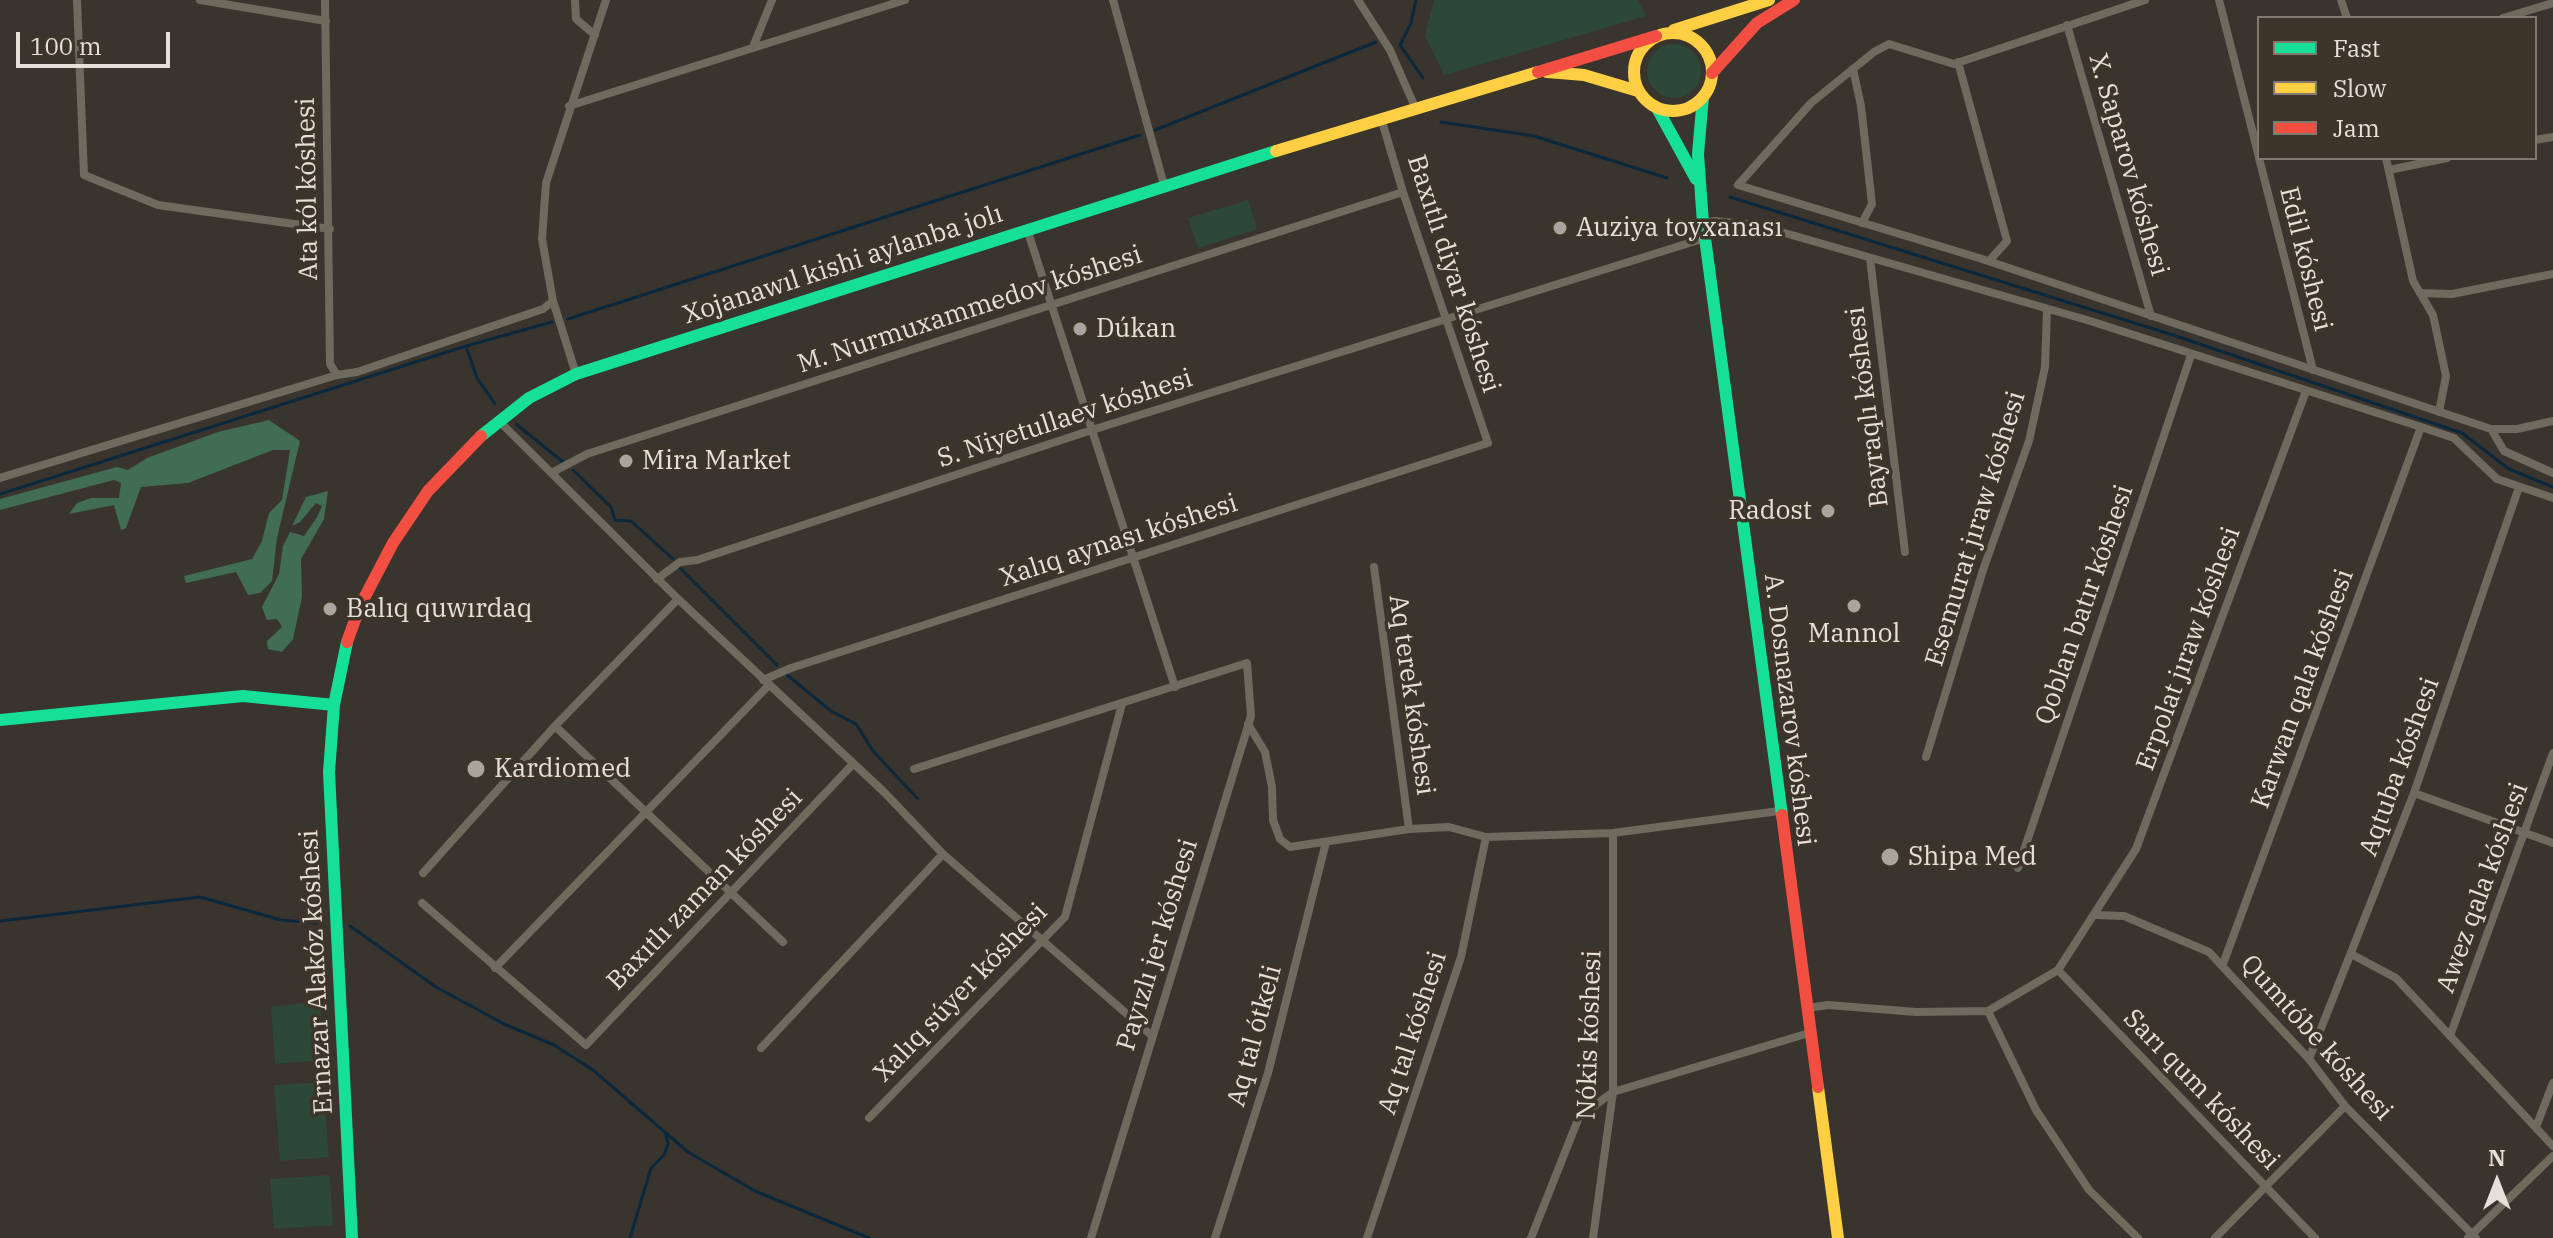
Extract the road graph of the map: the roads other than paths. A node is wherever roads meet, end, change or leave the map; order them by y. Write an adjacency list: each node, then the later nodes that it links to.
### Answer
1 (77, 0): 41 (street)
2 (200, 0): 16 (street)
3 (325, 0): 16 (street, Ata kól kóshesi)
4 (575, 0): 18 (street)
5 (606, 0): 18 (street)
6 (772, 0): 20 (street)
7 (905, 0): 20 (street)
8 (1113, 0): 36 (street)
9 (1358, 0): 28 (street)
10 (1769, 0): 19 (main road, Xojanawıl kishi aylanba jolı)
11 (1794, 0): 24 (main road)
12 (2145, 0): 17 (street)
13 (2219, 0): 31 (street, Edil kóshesi)
14 (2553, 3): 15 (street)
15 (2510, 16)
16 (326, 21): 41 (street, Ata kól kóshesi)
17 (2067, 25): 21 (street); 51 (street, X. Saparov kóshesi)
18 (595, 35): 27 (street)
19 (1659, 35): 23 (main road, Xojanawıl kishi aylanba jolı); 24 (main road); 25 (main road)
20 (753, 47): 27 (street)
21 (1958, 62): 22 (street); 45 (street)
22 (1853, 69): 40 (street); 40 (street)
23 (1532, 73): 25 (main road, Xojanawıl kishi aylanba jolı); 28 (main road, Xojanawıl kishi aylanba jolı)
24 (1712, 73): 26 (main road)
25 (1638, 91): 29 (main road)
26 (1703, 97): 29 (main road); 37 (main road)
27 (569, 106): 48 (street)
28 (1415, 107): 30 (main road, Xojanawıl kishi aylanba jolı)
29 (1657, 108): 37 (main road)
30 (1381, 118): 36 (main road, Xojanawıl kishi aylanba jolı); 38 (street, Baxıtlı diyar kóshesi)
31 (2257, 150)
32 (2260, 160): 54 (street, Edil kóshesi)
33 (2386, 160): 35 (street)
34 (2437, 160): 35 (street)
35 (2389, 170): 47 (street)
36 (1164, 185): 42 (main road, Xojanawıl kishi aylanba jolı)
37 (1699, 187): 39 (main road, A. Dosnazarov kóshesi)
38 (1403, 192): 49 (street, M. Nurmuxammedov kóshesi); 52 (street, Baxıtlı diyar kóshesi)
39 (1703, 223): 43 (main road, A. Dosnazarov kóshesi); 44 (street)
40 (1862, 223): 45 (street)
41 (330, 229): 56 (street, Ata kól kóshesi)
42 (1027, 229): 49 (street); 55 (main road, Xojanawıl kishi aylanba jolı)
43 (1705, 238): 52 (street, S. Niyetullaev kóshesi); 87 (main road, A. Dosnazarov kóshesi)
44 (1870, 258): 50 (street); 70 (street, Bayraqlı kóshesi)
45 (1989, 261): 51 (street)
46 (2553, 274): 47 (street)
47 (2420, 293): 58 (street)
48 (553, 301): 55 (street); 56 (street)
49 (1052, 304): 63 (street); 65 (street, M. Nurmuxammedov kóshesi)
50 (2047, 309): 53 (street); 83 (street, Esemurat jıraw kóshesi)
51 (2151, 316): 54 (street)
52 (1445, 318): 63 (street, S. Niyetullaev kóshesi); 64 (street, Baxıtlı diyar kóshesi)
53 (2191, 355): 57 (street); 96 (street, Qoblan batır kóshesi)
54 (2313, 370): 58 (street)
55 (576, 374): 59 (main road, Xojanawıl kishi aylanba jolı)
56 (337, 375): 67 (street)
57 (2306, 391): 61 (street); 100 (street, Erpolat jıraw kóshesi)
58 (2439, 412): 62 (street)
59 (498, 420): 65 (street); 78 (main road, Xojanawıl kishi aylanba jolı)
60 (2553, 421): 62 (street)
61 (2421, 427): 68 (street); 104 (street, Karwan qala kóshesi)
62 (2491, 429): 66 (street)
63 (1092, 430): 71 (street); 73 (street, S. Niyetullaev kóshesi)
64 (1488, 443): 71 (street, Xalıq aynası kóshesi)
65 (553, 472): 73 (street)
66 (2553, 473)
67 (0, 478)
68 (2519, 487): 69 (street); 86 (street, Aqtuba kóshesi)
69 (2553, 498)
70 (1905, 552)
71 (1135, 558): 75 (street, Xalıq aynası kóshesi); 76 (street)
72 (1374, 567): 89 (street, Aq terek kóshesi)
73 (657, 579): 74 (street)
74 (678, 599): 75 (street); 81 (street)
75 (766, 682): 84 (street); 88 (street, Xalıq aynası kóshesi)
76 (1175, 687): 77 (street); 80 (street, Payızlı jer kóshesi)
77 (1122, 704): 85 (street); 101 (street, Xalıq súyer kóshesi)
78 (334, 705): 79 (main road); 123 (main road, Ernazar Alakóz kóshesi)
79 (0, 720)
80 (1248, 724): 93 (street); 110 (street, Payızlı jer kóshesi)
81 (555, 726): 88 (street); 97 (street)
82 (2553, 753): 90 (street, Awez qala kóshesi)
83 (1926, 757)
84 (853, 764): 95 (street); 98 (street, Baxıtlı zaman kóshesi)
85 (914, 769)
86 (2414, 793): 90 (street); 103 (street, Aqtuba kóshesi)
87 (1779, 811): 91 (street); 107 (main road, A. Dosnazarov kóshesi)
88 (644, 812): 98 (street); 105 (street, Xalıq aynası kóshesi)
89 (1409, 829): 92 (street); 93 (street)
90 (2524, 832): 94 (street); 111 (street, Awez qala kóshesi)
91 (1613, 833): 92 (street); 115 (street, Nókis kóshesi)
92 (1486, 837): 126 (street, Aq tal kóshesi)
93 (1326, 842): 125 (street, Aq tal ótkeli)
94 (2553, 843)
95 (943, 854): 101 (street); 112 (street)
96 (2018, 868)
97 (423, 873)
98 (729, 894): 102 (street); 105 (street, Baxıtlı zaman kóshesi)
99 (422, 903): 105 (street)
100 (2096, 915): 104 (street, Qumtóbe kóshesi); 106 (street, Erpolat jıraw kóshesi)
101 (1043, 941): 110 (street); 117 (street, Xalıq súyer kóshesi)
102 (783, 942)
103 (2351, 954): 111 (street); 113 (street, Aqtuba kóshesi)
104 (2223, 964): 113 (street, Qumtóbe kóshesi)
105 (495, 968)
106 (2058, 970): 108 (street); 121 (street, Sarı qum kóshesi)
107 (1806, 1008): 108 (street); 109 (main road, A. Dosnazarov kóshesi)
108 (1988, 1011): 130 (street)
109 (1809, 1033): 115 (street); 129 (main road, A. Dosnazarov kóshesi)
110 (1151, 1035): 124 (street, Payızlı jer kóshesi)
111 (2450, 1036): 118 (street)
112 (761, 1048)
113 (2309, 1059): 116 (street, Qumtóbe kóshesi)
114 (2553, 1083): 118 (street)
115 (1613, 1092): 127 (street); 128 (street, Nókis kóshesi)
116 (2345, 1106): 121 (street); 122 (street, Qumtóbe kóshesi)
117 (869, 1118)
118 (2536, 1127): 119 (street)
119 (2553, 1146)
120 (2553, 1156): 122 (street)
121 (2264, 1185): 131 (street); 132 (street, Sarı qum kóshesi)
122 (2472, 1237)
123 (352, 1238)
124 (1091, 1238)
125 (1215, 1238)
126 (1367, 1238)
127 (1531, 1238)
128 (1593, 1238)
129 (1838, 1238)
130 (2138, 1238)
131 (2215, 1238)
132 (2315, 1238)

